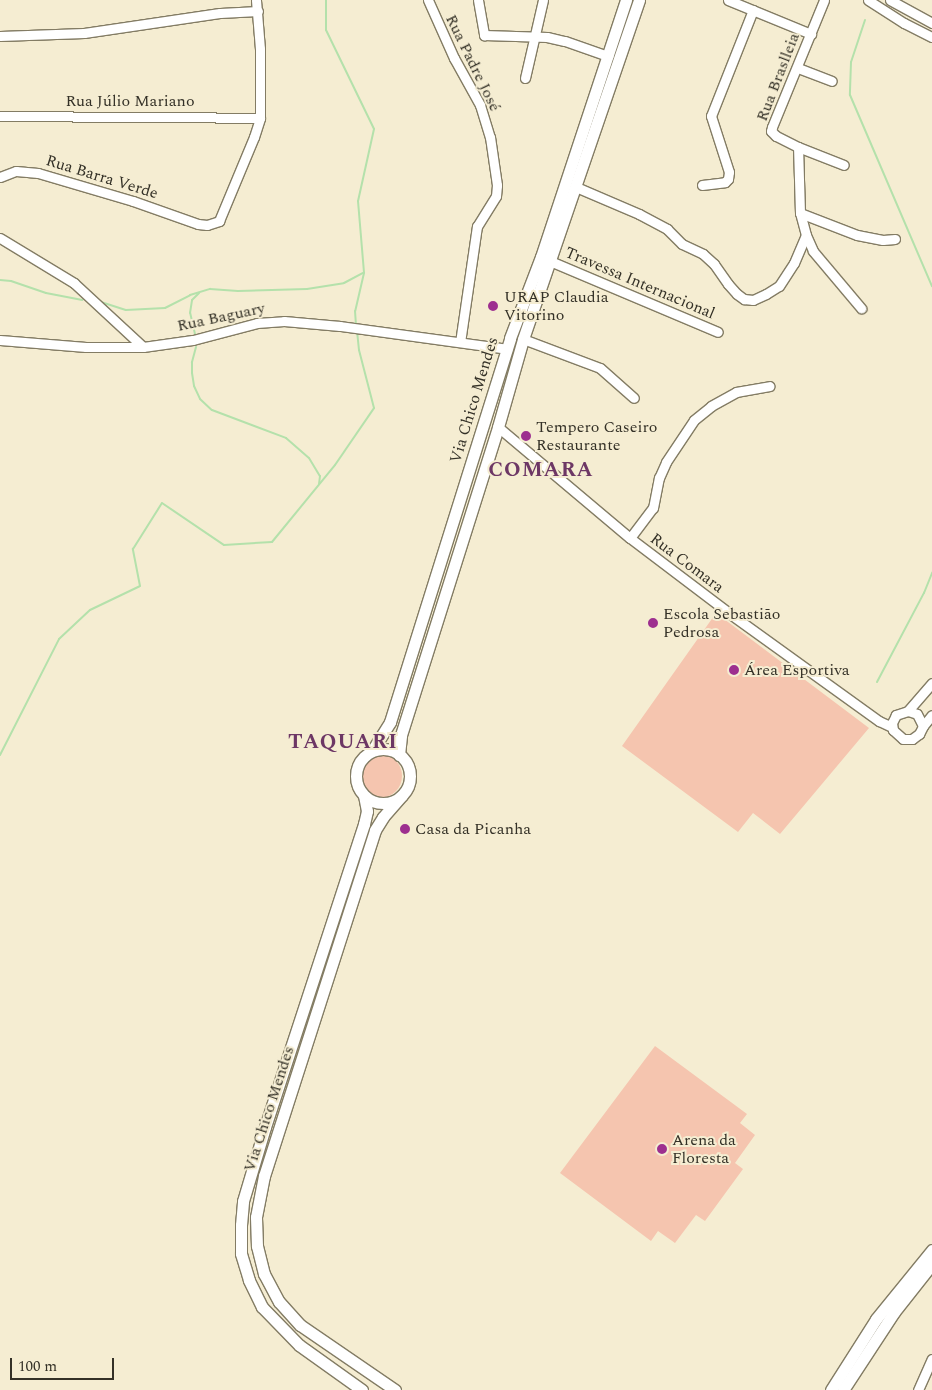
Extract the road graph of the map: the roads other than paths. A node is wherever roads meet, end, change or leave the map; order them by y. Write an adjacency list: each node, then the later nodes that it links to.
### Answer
1 (256, 0): 12 (street)
2 (428, 0): 38 (street, Rua Padre José)
3 (478, 0): 16 (street)
4 (542, 0): 16 (street)
5 (626, 0): 18 (main road, Via Chico Mendes)
6 (639, 0): 28 (main road, Via Chico Mendes)
7 (728, 0): 11 (street)
8 (824, 0): 14 (street, Rua Braslleia)
9 (890, 0): 13 (street)
10 (870, 1): 17 (street)
11 (753, 10): 14 (street); 27 (street)
12 (258, 11): 15 (street); 23 (street)
13 (932, 23)
14 (811, 34): 19 (street, Rua Braslleia)
15 (0, 36)
16 (535, 37): 18 (street); 20 (street)
17 (932, 37)
18 (608, 56): 40 (main road, Via Chico Mendes)
19 (798, 68): 21 (street); 24 (street, Rua Braslleia)
20 (526, 78)
21 (832, 81)
22 (0, 116): 23 (street, Rua Júlio Mariano)
23 (260, 118): 26 (street, Rua Barra Verde)
24 (798, 147): 25 (street); 29 (street)
25 (844, 165)
26 (0, 177)
27 (702, 185)
28 (576, 188): 30 (street); 33 (main road, Via Chico Mendes)
29 (800, 213): 30 (street); 32 (street)
30 (806, 235): 34 (street)
31 (0, 238): 39 (street)
32 (895, 239)
33 (550, 261): 35 (street, Travessa Internacional); 36 (main road, Via Chico Mendes)
34 (861, 308)
35 (718, 332)
36 (523, 339): 42 (street); 43 (main road, Via Chico Mendes)
37 (0, 340): 39 (street, Rua Baguary)
38 (460, 342): 39 (street, Rua Baguary); 40 (street, Rua Baguary)
39 (143, 347)
40 (507, 349): 50 (main road, Via Chico Mendes)
41 (769, 386): 44 (street)
42 (634, 398)
43 (498, 427): 44 (street, Rua Comara); 51 (main road, Via Chico Mendes)
44 (630, 538): 49 (street, Rua Comara)
45 (932, 683): 46 (street)
46 (908, 711): 48 (street); 49 (street)
47 (932, 715): 48 (street)
48 (922, 726): 49 (street)
49 (892, 727)
50 (372, 751): 51 (main road); 53 (main road)
51 (399, 755): 52 (main road)
52 (402, 795): 53 (main road); 58 (main road, Via Chico Mendes)
53 (364, 796): 57 (main road, Via Chico Mendes)
54 (932, 1250): 59 (main road)
55 (932, 1264): 60 (main road)
56 (932, 1360): 61 (street)
57 (362, 1390)
58 (394, 1390)
59 (831, 1390)
60 (843, 1390)
61 (918, 1390)

